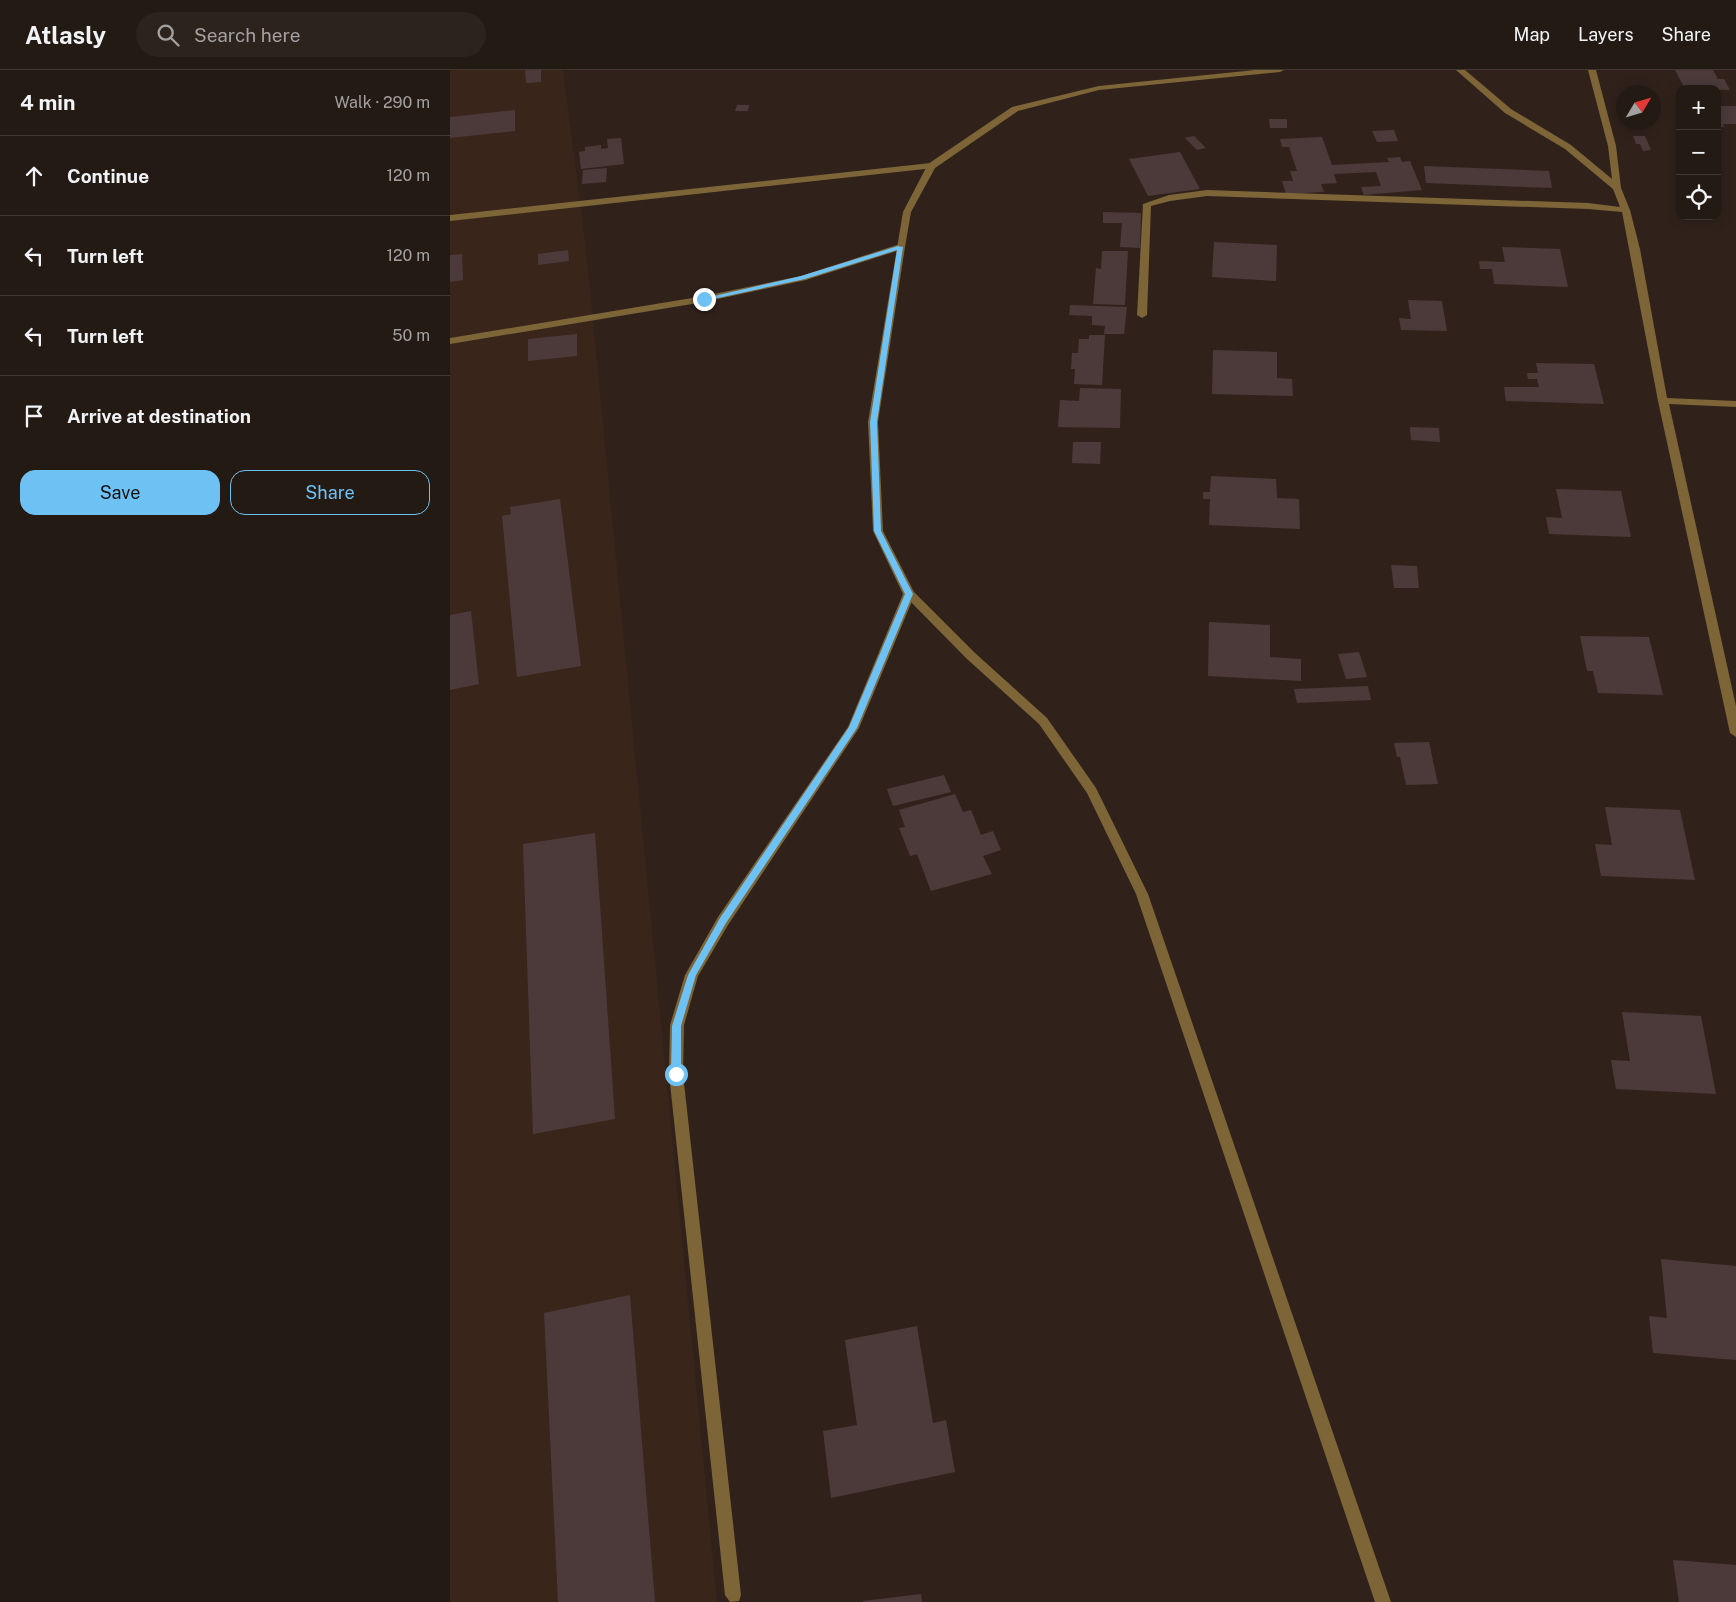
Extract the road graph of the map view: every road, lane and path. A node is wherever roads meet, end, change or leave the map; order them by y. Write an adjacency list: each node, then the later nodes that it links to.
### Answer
1 (1280, 70): 4 (street)
2 (1460, 70): 5 (street)
3 (1592, 70): 5 (street)
4 (931, 166): 7 (street); 8 (street)
5 (1617, 188): 6 (street)
6 (1626, 210): 9 (street); 11 (street)
7 (450, 218)
8 (900, 247): 10 (street); 13 (street)
9 (1142, 316)
10 (450, 341)
11 (1663, 401): 12 (street); 14 (street)
12 (1736, 404)
13 (909, 594): 17 (street); 18 (street)
14 (1724, 676): 15 (street); 16 (street)
15 (1736, 681)
16 (1736, 733)
17 (733, 1594)
18 (1382, 1602)

